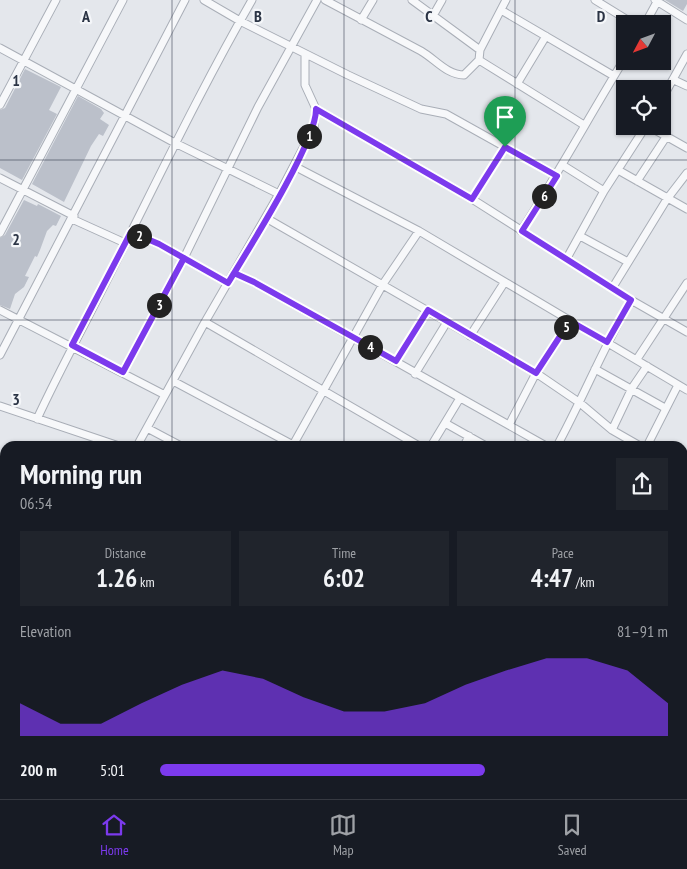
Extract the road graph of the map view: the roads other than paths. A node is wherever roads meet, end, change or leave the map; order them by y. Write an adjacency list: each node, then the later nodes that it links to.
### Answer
1 (56, 0): 28 (street)
2 (123, 0): 35 (street)
3 (185, 0): 38 (street)
4 (204, 0): 20 (street)
5 (252, 0): 20 (street)
6 (317, 0): 22 (street)
7 (325, 0): 18 (street)
8 (373, 0): 18 (street)
9 (412, 0): 15 (street)
10 (442, 0): 15 (street)
11 (506, 0): 14 (street)
12 (595, 0): 16 (street)
13 (657, 1): 17 (street); 19 (street)
14 (501, 10): 21 (street); 23 (street)
15 (434, 14): 23 (street)
16 (619, 15)
17 (650, 15)
18 (361, 20): 27 (street)
19 (687, 20)
20 (240, 21): 22 (street); 43 (street)
21 (546, 36): 30 (street); 32 (street)
22 (290, 47): 25 (street); 49 (street)
23 (480, 50): 27 (street)
24 (2, 51): 28 (street)
25 (305, 54): 37 (street); 44 (street)
26 (687, 54): 31 (street)
27 (480, 60): 32 (street)
28 (22, 61): 35 (street); 36 (street)
29 (618, 70): 30 (street)
30 (614, 76): 39 (street)
31 (674, 80): 33 (street); 34 (street)
32 (517, 84): 39 (street)
33 (671, 85)
34 (687, 86)
35 (77, 90): 38 (street); 55 (street)
36 (0, 105)
37 (316, 109): 46 (street); 58 (street)
38 (126, 115): 43 (street); 61 (street)
39 (584, 125): 47 (street)
40 (641, 135): 48 (street)
41 (663, 135): 42 (street)
42 (666, 137): 45 (street); 53 (street)
43 (175, 143): 49 (street); 64 (street)
44 (505, 147): 51 (street); 58 (street)
45 (687, 148)
46 (294, 166): 57 (street); 65 (street)
47 (564, 166): 51 (street); 56 (street)
48 (618, 170): 53 (street); 56 (street)
49 (228, 171): 57 (street); 69 (street)
50 (687, 173): 54 (street)
51 (557, 176): 63 (street)
52 (0, 178): 55 (street)
53 (637, 181): 59 (street)
54 (684, 182): 59 (street)
55 (23, 190): 61 (street); 66 (street)
56 (604, 192): 67 (street)
57 (279, 194): 62 (street)
58 (472, 199): 63 (street)
59 (667, 199): 60 (street); 71 (street)
60 (687, 210)
61 (73, 217): 68 (street); 82 (street)
62 (266, 218): 72 (street); 76 (street)
63 (522, 231): 70 (street)
64 (131, 232): 68 (street); 69 (street)
65 (419, 232): 75 (street); 76 (street)
66 (0, 233)
67 (580, 236): 70 (street); 71 (street)
68 (126, 243): 90 (street)
69 (184, 258): 74 (street); 96 (street)
70 (566, 258): 77 (street)
71 (628, 262): 77 (street)
72 (234, 273): 74 (street); 88 (street)
73 (687, 282): 81 (street)
74 (228, 283): 84 (street)
75 (504, 283): 83 (street); 87 (street)
76 (383, 284): 80 (street); 88 (street)
77 (613, 287): 78 (street)
78 (631, 300): 81 (street); 89 (street)
79 (0, 310): 82 (street)
80 (428, 310): 85 (street); 93 (street)
81 (664, 319): 86 (street); 92 (street)
82 (20, 320): 90 (street); 91 (street)
83 (570, 321): 89 (street); 97 (street)
84 (205, 322): 99 (street); 102 (street)
85 (447, 322): 87 (street); 98 (street)
86 (687, 332)
87 (470, 336): 97 (street)
88 (354, 338): 93 (street); 102 (street)
89 (607, 342): 92 (street); 95 (street)
90 (72, 345): 96 (street); 109 (street)
91 (0, 355)
92 (637, 359): 94 (street)
93 (396, 361): 98 (street)
94 (647, 366): 100 (street); 101 (street)
95 (595, 369): 101 (street); 106 (street)
96 (123, 372): 104 (street)
97 (536, 373): 106 (street); 111 (street)
98 (415, 374): 105 (street)
99 (173, 381): 104 (street); 118 (street)
100 (678, 385): 103 (street); 108 (street)
101 (632, 388): 108 (street); 113 (street)
102 (323, 390): 119 (street); 120 (street)
103 (687, 390)
104 (166, 395): 112 (street)
105 (460, 398): 110 (street); 111 (street)
106 (580, 403): 113 (street); 125 (street)
107 (0, 406): 109 (street)
108 (665, 408): 127 (street)
109 (37, 419): 115 (street)
110 (445, 423): 114 (street); 121 (street)
111 (509, 425): 124 (street)
112 (148, 428): 116 (street); 117 (street)
113 (612, 430): 126 (street)
114 (469, 436): 122 (street); 123 (street)
115 (104, 441)
116 (140, 441)
117 (172, 441)
118 (285, 441)
119 (297, 441)
120 (410, 441)
121 (435, 441)
122 (466, 441)
123 (478, 441)
124 (537, 441)
125 (560, 441)
126 (631, 441)
127 (649, 441)

